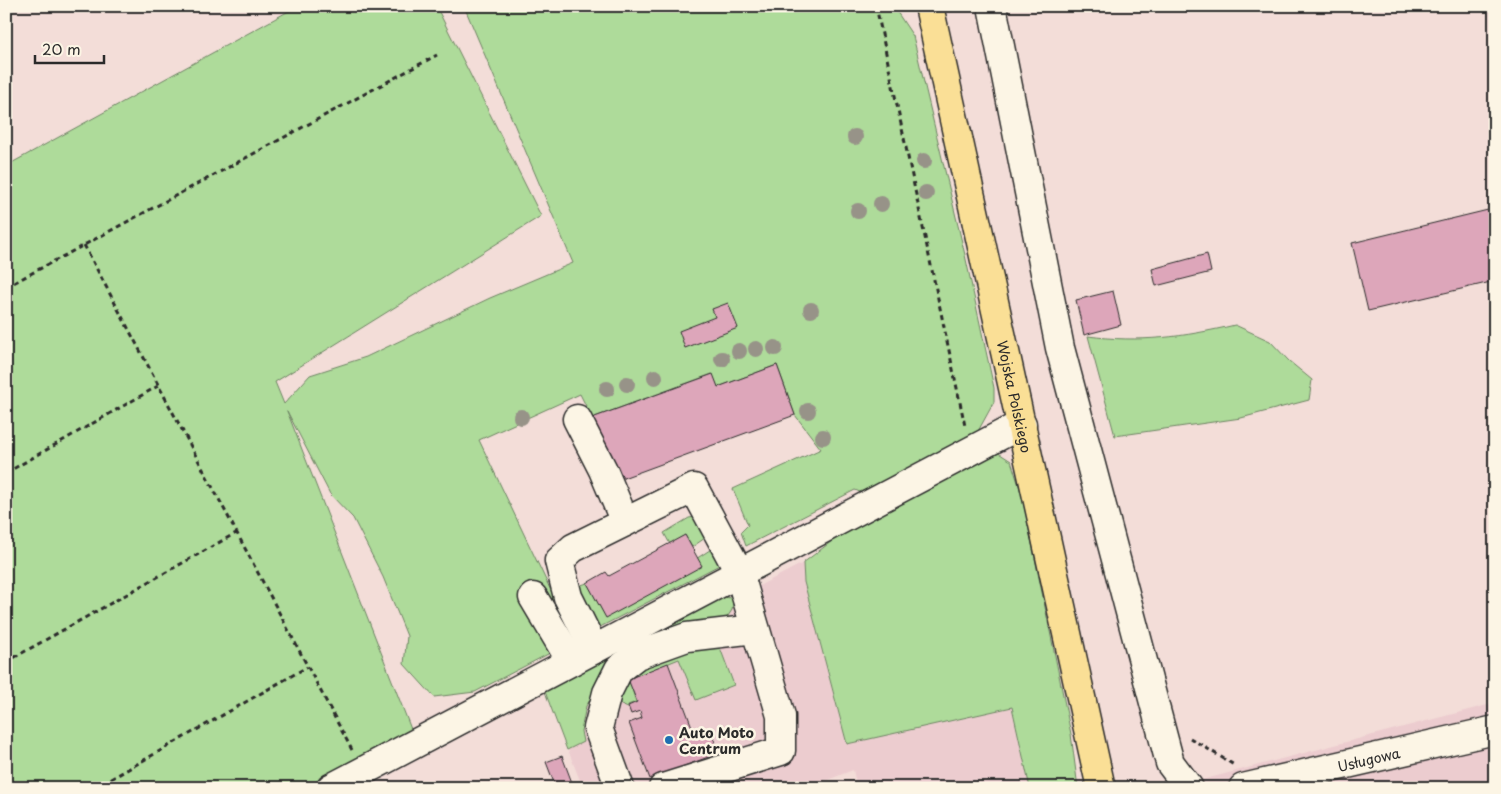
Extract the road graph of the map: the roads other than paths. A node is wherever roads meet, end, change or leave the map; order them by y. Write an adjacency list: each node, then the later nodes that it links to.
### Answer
1 (929, 6): 4 (main road, Wojska Polskiego)
2 (992, 6): 16 (street)
3 (577, 419): 5 (street)
4 (1022, 424): 6 (street); 15 (main road, Wojska Polskiego)
5 (625, 522): 6 (street); 9 (street)
6 (739, 572): 8 (street); 9 (street)
7 (533, 597): 9 (street)
8 (755, 629): 13 (street); 14 (street)
9 (582, 655): 12 (street)
10 (1495, 730): 11 (street, Usługowa)
11 (1239, 777)
12 (331, 788)
13 (620, 788)
14 (663, 788)
15 (1101, 788)
16 (1189, 788)

